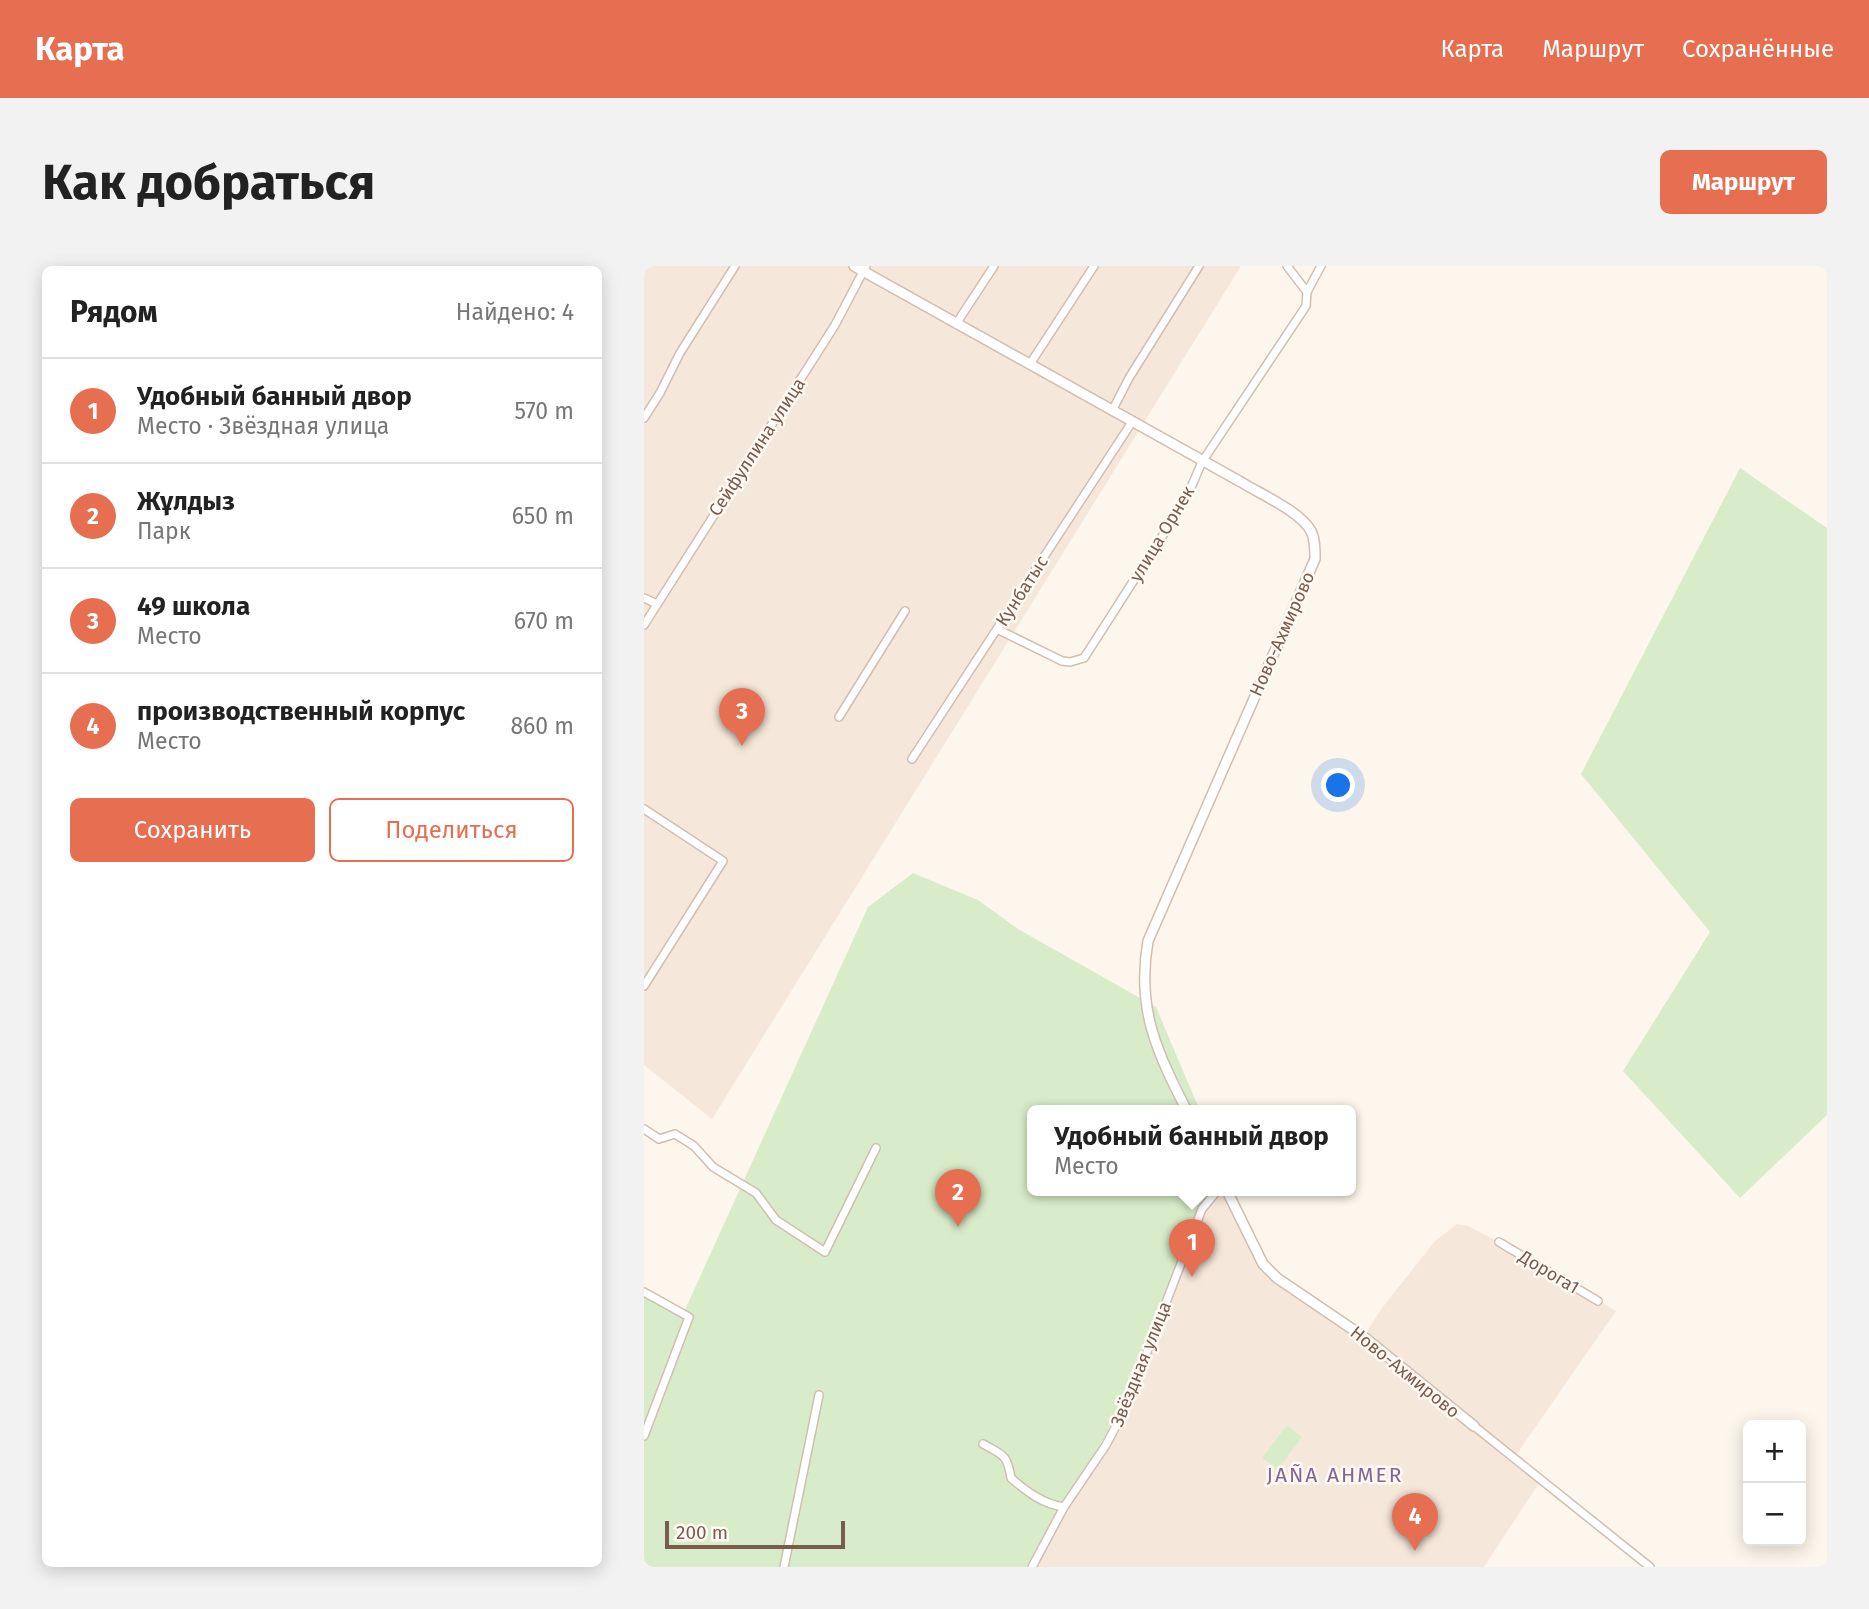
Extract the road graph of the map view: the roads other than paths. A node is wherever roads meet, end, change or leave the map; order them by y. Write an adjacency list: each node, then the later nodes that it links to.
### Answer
1 (735, 266): 13 (street)
2 (854, 266): 8 (street, Ново-Ахмирово)
3 (995, 266): 10 (street)
4 (1094, 266): 11 (street)
5 (1199, 266): 12 (street)
6 (1287, 266): 9 (street)
7 (1321, 266): 9 (street, улица Орнек)
8 (865, 269): 10 (street, Ново-Ахмирово); 17 (street, Сейфуллина улица)
9 (1307, 292): 15 (street, улица Орнек)
10 (956, 324): 11 (street, Ново-Ахмирово)
11 (1030, 364): 12 (street, Ново-Ахмирово)
12 (1112, 411): 14 (street, Ново-Ахмирово)
13 (644, 418)
14 (1132, 422): 15 (street, Ново-Ахмирово); 20 (street, Кунбатыс)
15 (1202, 462): 20 (street, улица Орнек); 25 (street, Ново-Ахмирово)
16 (644, 598): 17 (street)
17 (657, 604): 19 (street, Сейфуллина улица)
18 (905, 611): 21 (street)
19 (644, 625)
20 (997, 629): 22 (street, Кунбатыс)
21 (839, 717)
22 (912, 759)
23 (644, 809): 24 (street)
24 (644, 986)
25 (1184, 1105)
26 (644, 1129): 27 (street)
27 (876, 1149)
28 (1213, 1196): 37 (street, Звёздная улица)
29 (1229, 1196): 34 (street, Ново-Ахмирово)
30 (1499, 1242): 32 (street, Дорога1)
31 (644, 1292): 35 (street)
32 (1598, 1301)
33 (819, 1395): 38 (street)
34 (1474, 1426): 40 (street, Ново-Ахмирово)
35 (644, 1436)
36 (982, 1444): 37 (street)
37 (1064, 1507): 39 (street, Звёздная улица)
38 (784, 1567)
39 (1032, 1567)
40 (1650, 1567)

